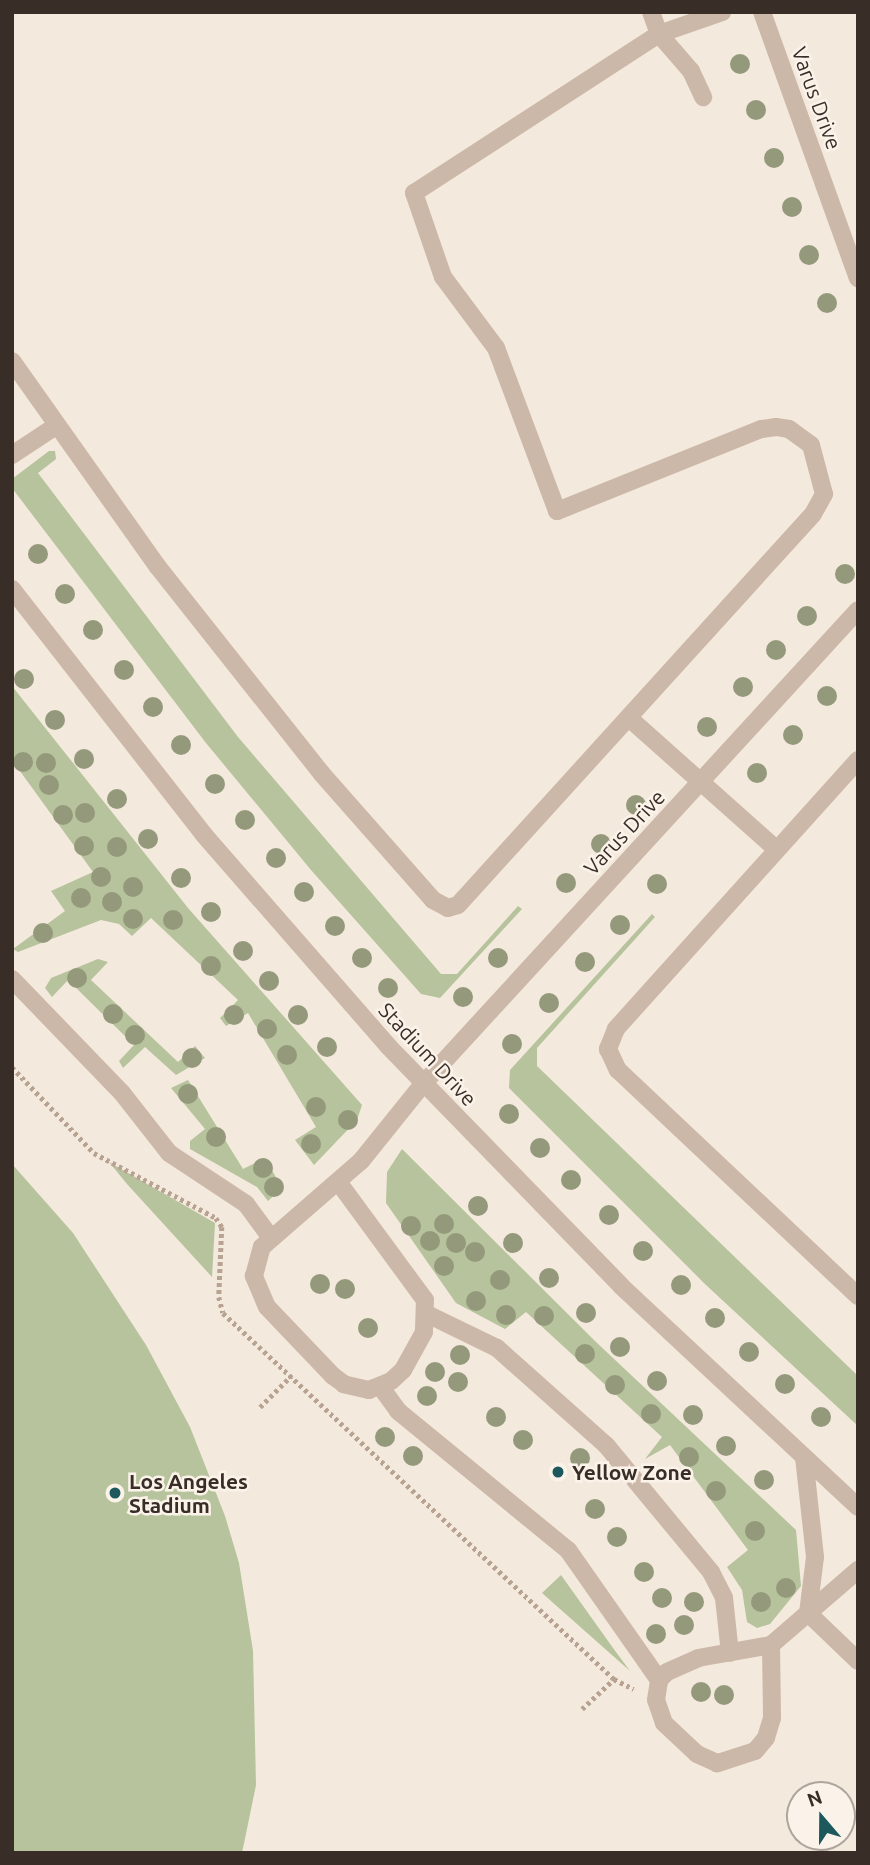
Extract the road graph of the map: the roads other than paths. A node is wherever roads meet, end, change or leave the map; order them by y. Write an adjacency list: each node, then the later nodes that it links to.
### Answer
1 (651, 12): 4 (street)
2 (722, 12): 4 (street)
3 (762, 12): 6 (street, Varus Drive)
4 (659, 34): 5 (street); 12 (street)
5 (703, 97)
6 (858, 278)
7 (12, 361): 8 (street)
8 (56, 426): 9 (street); 12 (street)
9 (12, 455)
10 (12, 589): 17 (street, Stadium Drive)
11 (858, 610): 14 (street, Varus Drive)
12 (629, 718): 14 (street)
13 (858, 760): 15 (street)
14 (701, 782): 15 (street); 17 (street, Varus Drive)
15 (777, 850): 20 (street)
16 (12, 979): 19 (street)
17 (423, 1084): 18 (street, Varus Drive); 23 (street, Stadium Drive)
18 (339, 1183): 19 (street); 21 (street)
19 (271, 1238): 22 (street)
20 (858, 1296)
21 (427, 1314): 22 (street); 28 (street)
22 (380, 1386): 30 (street)
23 (804, 1457): 24 (street, Stadium Drive); 26 (street)
24 (858, 1507)
25 (858, 1570): 26 (street)
26 (808, 1613): 27 (street); 29 (street)
27 (771, 1645): 28 (street); 30 (street)
28 (730, 1653): 30 (street)
29 (858, 1661)
30 (659, 1680)

